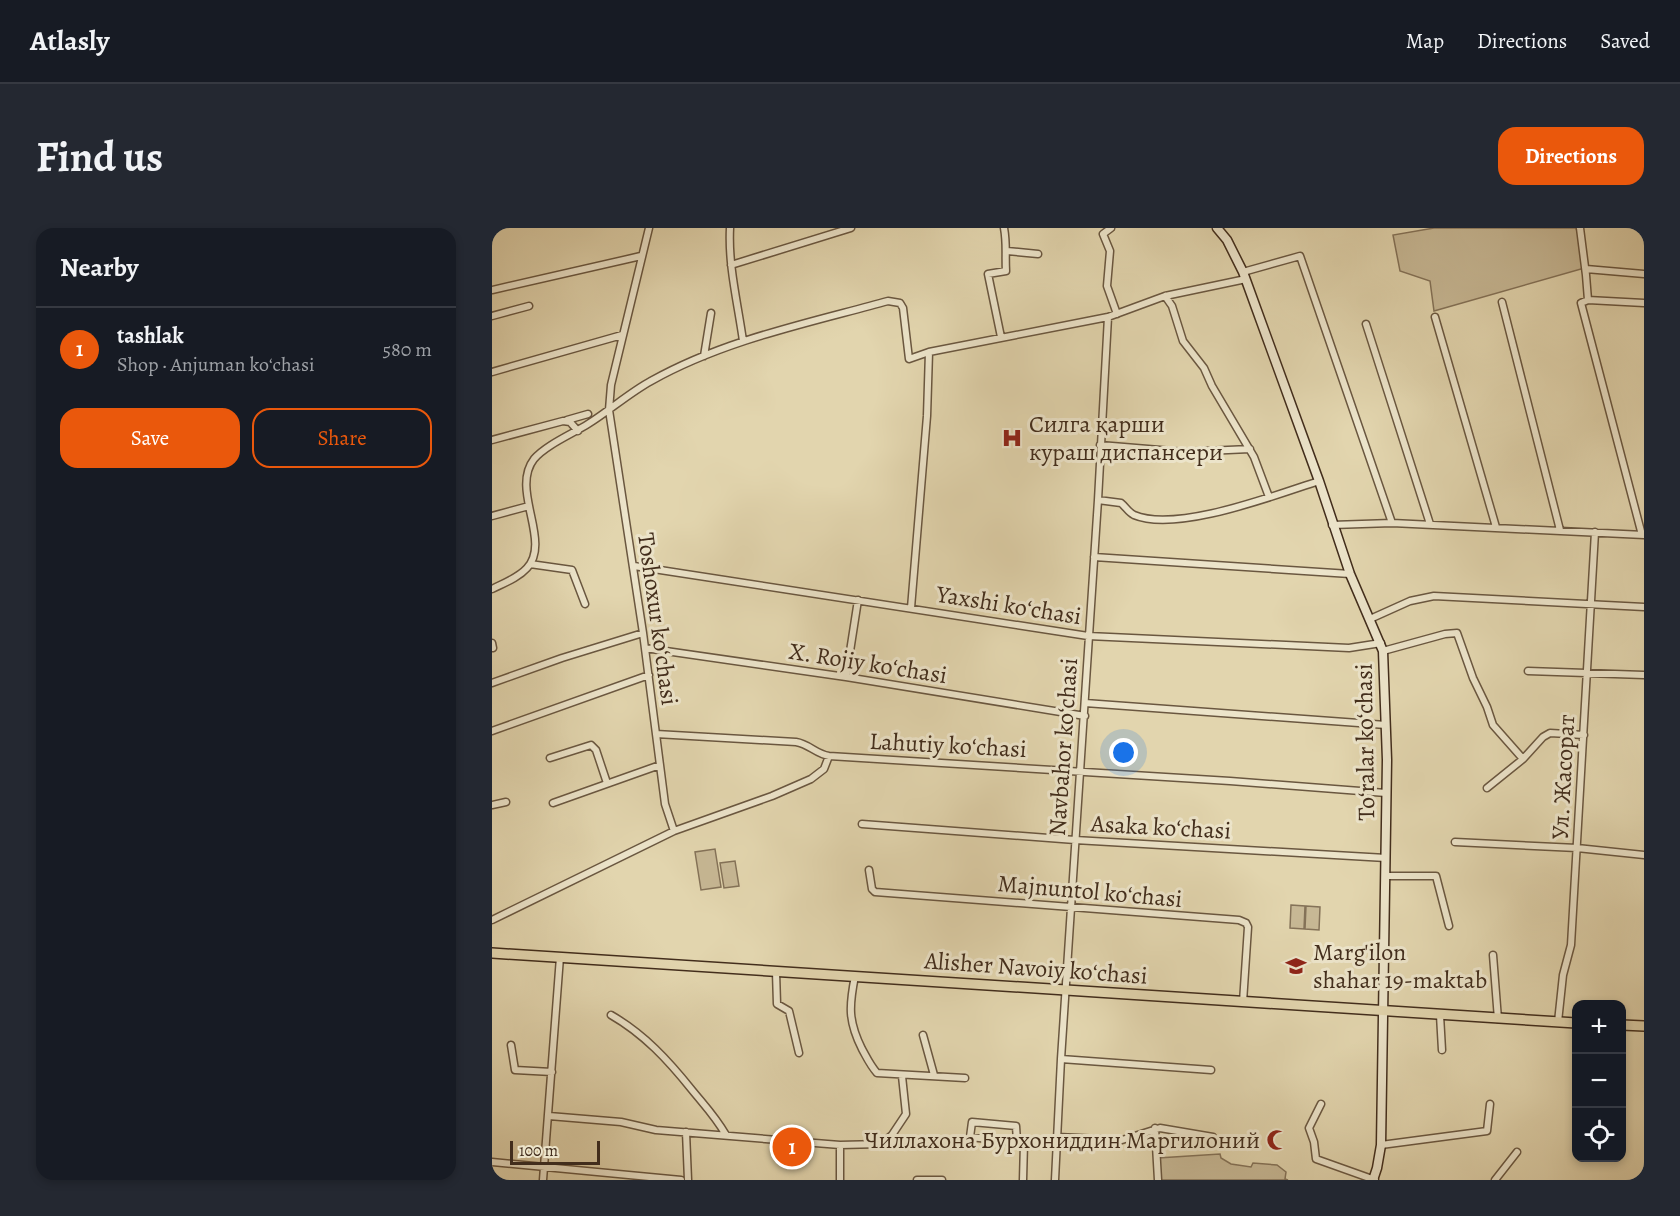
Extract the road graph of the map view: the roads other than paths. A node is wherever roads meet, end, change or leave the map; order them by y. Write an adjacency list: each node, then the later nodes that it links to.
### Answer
1 (649, 228): 10 (street, Toshoxur koʻchasi)
2 (729, 228): 11 (street)
3 (851, 228): 11 (street)
4 (1004, 228): 8 (street)
5 (1111, 228): 22 (street)
6 (1217, 228): 14 (main road, Toʻralar koʻchasi)
7 (1580, 228): 12 (street)
8 (1007, 251): 9 (street); 28 (street)
9 (1038, 254)
10 (641, 256): 15 (street); 27 (street, Toshoxur koʻchasi)
11 (731, 265): 29 (street)
12 (1586, 269): 13 (street); 17 (street)
13 (1644, 274)
14 (1245, 275): 16 (street); 40 (main road, Toʻralar koʻchasi); 45 (street)
15 (492, 290)
16 (1165, 296): 22 (street); 39 (street)
17 (1588, 300): 19 (street); 51 (street)
18 (1502, 302): 49 (street)
19 (1644, 303)
20 (529, 306): 23 (street)
21 (711, 313): 31 (street)
22 (1117, 314): 24 (street)
23 (492, 316)
24 (1107, 317): 28 (street); 38 (street, Navbahor koʻchasi)
25 (1435, 317): 48 (street)
26 (1366, 324): 47 (street)
27 (622, 335): 32 (street); 33 (street, Toshoxur koʻchasi)
28 (1001, 337): 30 (street)
29 (743, 341): 30 (street); 31 (street)
30 (929, 352): 61 (street)
31 (704, 356): 33 (street)
32 (492, 372)
33 (609, 410): 36 (street); 54 (street, Toshoxur koʻchasi)
34 (588, 414): 35 (street)
35 (563, 421): 36 (street); 37 (street)
36 (578, 431): 43 (street)
37 (492, 440)
38 (1100, 445): 39 (street); 42 (street, Navbahor koʻchasi)
39 (1250, 449): 41 (street)
40 (1319, 480): 41 (street); 46 (main road, Toʻralar koʻchasi)
41 (1269, 497): 42 (street)
42 (1098, 500): 52 (street, Navbahor koʻchasi)
43 (529, 506): 44 (street); 53 (street)
44 (492, 516)
45 (1392, 523): 46 (street); 47 (street)
46 (1332, 525): 55 (main road, Toʻralar koʻchasi)
47 (1430, 525): 48 (street)
48 (1496, 527): 49 (street)
49 (1560, 530): 50 (street)
50 (1595, 532): 51 (street); 59 (street, Ул. Жасорат)
51 (1643, 535)
52 (1094, 558): 55 (street); 64 (street, Navbahor koʻchasi)
53 (530, 564): 56 (street); 58 (street)
54 (634, 566): 57 (street, Yaxshi koʻchasi); 63 (street, Toshoxur koʻchasi)
55 (1350, 574): 62 (main road, Toʻralar koʻchasi)
56 (492, 589)
57 (858, 600): 61 (street, Yaxshi koʻchasi); 71 (street)
58 (585, 604)
59 (1591, 604): 60 (street); 62 (street); 68 (street, Ул. Жасорат)
60 (1644, 607)
61 (911, 608): 64 (street, Yaxshi koʻchasi)
62 (1370, 619): 65 (main road, Toʻralar koʻchasi)
63 (643, 633): 66 (street, Toshoxur koʻchasi); 72 (street)
64 (1088, 636): 65 (street, Yaxshi koʻchasi); 73 (street, Navbahor koʻchasi)
65 (1382, 647): 75 (main road, Toʻralar koʻchasi); 81 (street, Yaxshi koʻchasi)
66 (645, 648): 69 (street, Toshoxur koʻchasi); 71 (street, X. Rojiy koʻchasi)
67 (1528, 671): 68 (street)
68 (1587, 673): 70 (street); 78 (street, Ул. Жасорат)
69 (649, 675): 76 (street); 77 (street, Toshoxur koʻchasi)
70 (1644, 675)
71 (846, 676): 74 (street, X. Rojiy koʻchasi)
72 (492, 683)
73 (1085, 703): 74 (street, Navbahor koʻchasi); 75 (street)
74 (1084, 716): 83 (street, Navbahor koʻchasi)
75 (1386, 725): 86 (main road, Toʻralar koʻchasi)
76 (492, 731)
77 (656, 734): 79 (street, Lahutiy koʻchasi); 82 (street, Toshoxur koʻchasi)
78 (1584, 735): 81 (street); 94 (street, Ул. Жасорат)
79 (829, 756): 83 (street, Lahutiy koʻchasi); 91 (street)
80 (550, 758): 84 (street)
81 (1522, 759): 85 (street)
82 (660, 765): 84 (street); 91 (street, Toshoxur koʻchasi)
83 (1081, 771): 86 (street, Lahutiy koʻchasi); 92 (street, Navbahor koʻchasi)
84 (607, 783): 88 (street)
85 (1487, 788)
86 (1386, 793): 96 (main road, Toʻralar koʻchasi)
87 (506, 802): 89 (street)
88 (553, 803)
89 (492, 805)
90 (862, 824): 92 (street, Asaka koʻchasi)
91 (674, 831): 100 (street)
92 (1075, 840): 96 (street, Asaka koʻchasi); 99 (street, Navbahor koʻchasi)
93 (1455, 842): 94 (street)
94 (1577, 848): 95 (street); 113 (street, Ул. Жасорат)
95 (1644, 855)
96 (1386, 858): 98 (main road, Toʻralar koʻchasi)
97 (869, 870): 99 (street, Majnuntol koʻchasi)
98 (1385, 876): 101 (street); 109 (main road, Toʻralar koʻchasi)
99 (1071, 907): 107 (street, Navbahor koʻchasi); 108 (street, Majnuntol koʻchasi)
100 (492, 920)
101 (1449, 926)
102 (492, 953): 104 (main road, Alisher Navoiy koʻchasi)
103 (1493, 955): 112 (street)
104 (560, 957): 105 (main road, Alisher Navoiy koʻchasi); 123 (street)
105 (776, 972): 106 (main road, Alisher Navoiy koʻchasi); 120 (street)
106 (855, 976): 107 (main road, Alisher Navoiy koʻchasi); 125 (street)
107 (1066, 989): 108 (main road, Alisher Navoiy koʻchasi); 121 (street, Navbahor koʻchasi)
108 (1242, 1002): 109 (main road, Alisher Navoiy koʻchasi)
109 (1383, 1010): 111 (main road, Alisher Navoiy koʻchasi); 137 (main road, Toʻralar koʻchasi)
110 (611, 1015): 132 (street)
111 (1440, 1015): 112 (main road, Alisher Navoiy koʻchasi); 119 (street)
112 (1498, 1019): 113 (main road, Alisher Navoiy koʻchasi)
113 (1558, 1022): 114 (main road, Alisher Navoiy koʻchasi)
114 (1572, 1023)
115 (1626, 1025): 116 (main road)
116 (1644, 1026)
117 (923, 1035): 124 (street)
118 (511, 1045): 123 (street)
119 (1442, 1050)
120 (799, 1053)
121 (1061, 1059): 122 (street); 133 (street, Navbahor koʻchasi)
122 (1211, 1070)
123 (552, 1072): 129 (street)
124 (934, 1075): 125 (street); 126 (street)
125 (902, 1076): 136 (street)
126 (965, 1078)
127 (1321, 1104): 150 (street)
128 (1490, 1104): 137 (street)
129 (549, 1116): 131 (street); 140 (street)
130 (1155, 1128): 133 (street); 134 (street); 149 (street)
131 (686, 1132): 132 (street); 143 (street)
132 (726, 1135): 136 (street)
133 (1057, 1137): 148 (street, Navbahor koʻchasi)
134 (1213, 1137)
135 (1017, 1141): 135 (street); 147 (street)
136 (840, 1145): 144 (street)
137 (1381, 1145): 150 (main road, Toʻralar koʻchasi)
138 (1517, 1152): 151 (street)
139 (492, 1162): 140 (street)
140 (544, 1168): 141 (street); 142 (street)
141 (543, 1180)
142 (681, 1180)
143 (688, 1180)
144 (840, 1180)
145 (917, 1180): 146 (street)
146 (942, 1180)
147 (1023, 1180)
148 (1055, 1180)
149 (1158, 1180)
150 (1374, 1180)
151 (1495, 1180)

